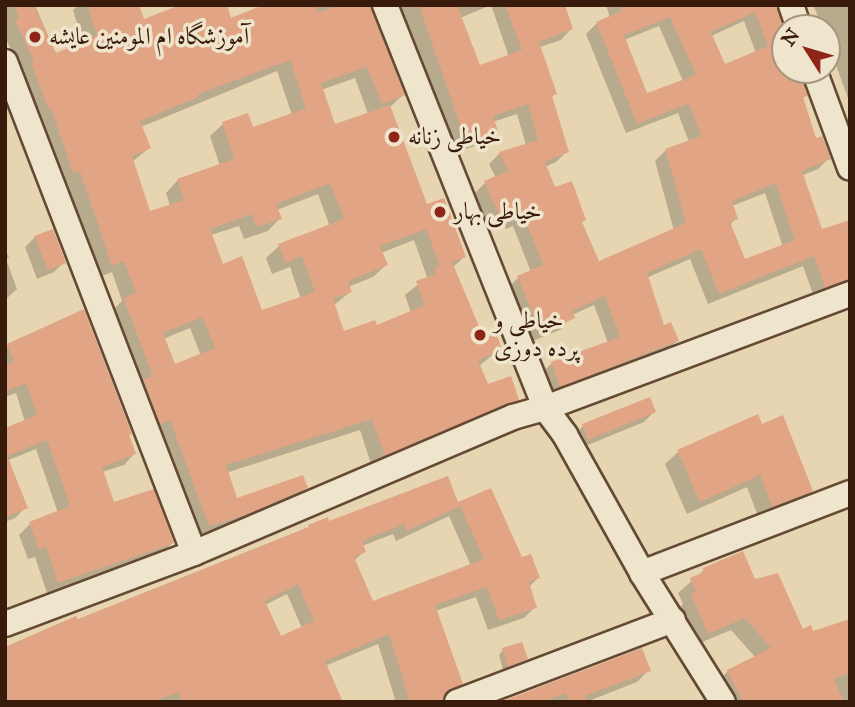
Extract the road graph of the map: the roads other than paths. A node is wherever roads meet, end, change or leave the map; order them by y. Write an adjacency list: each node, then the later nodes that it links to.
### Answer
1 (385, 5): 6 (street)
2 (5, 62): 8 (street)
3 (819, 84): 4 (street)
4 (850, 168)
5 (850, 294): 6 (street)
6 (545, 408): 8 (street); 9 (street)
7 (850, 493): 9 (street)
8 (194, 553): 11 (street)
9 (642, 573): 10 (street)
10 (673, 620): 12 (street); 13 (street)
11 (5, 624)
12 (457, 702)
13 (723, 702)

